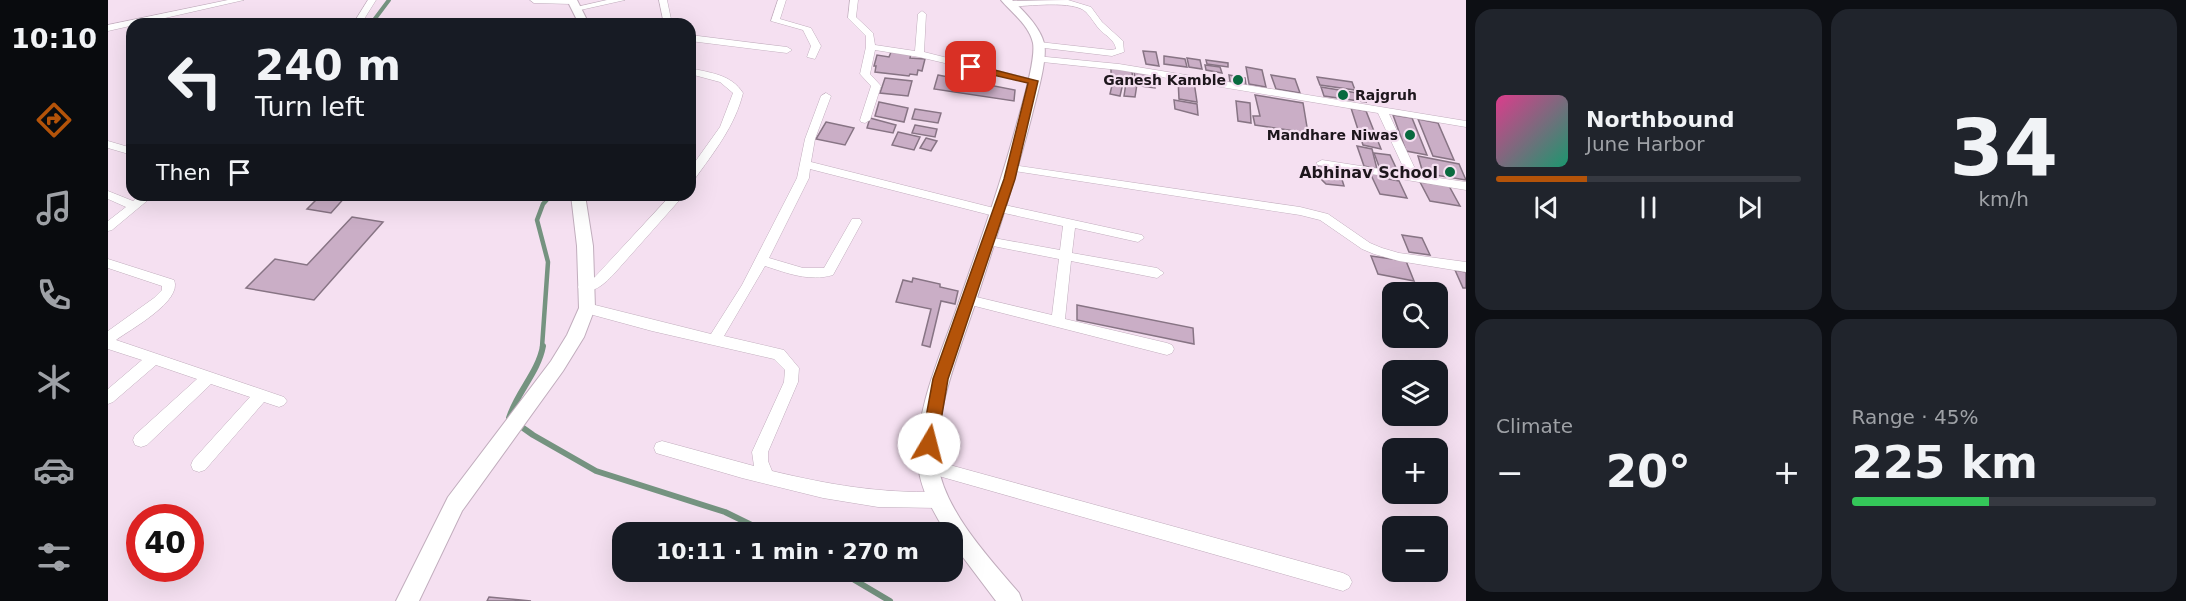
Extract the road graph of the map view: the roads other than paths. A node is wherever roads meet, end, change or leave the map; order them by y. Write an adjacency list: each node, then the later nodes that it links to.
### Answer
1 (240, 0): 10 (street)
2 (372, 0): 13 (street)
3 (534, 0): 9 (street)
4 (620, 0): 9 (street)
5 (663, 0): 15 (street)
6 (782, 0): 23 (street)
7 (854, 0): 19 (street)
8 (1008, 2): 21 (street); 21 (street)
9 (573, 3): 14 (street)
10 (194, 4): 12 (street)
11 (922, 14): 22 (street)
12 (144, 18)
13 (361, 18)
14 (581, 18)
15 (667, 18)
16 (126, 23): 17 (street)
17 (108, 28)
18 (696, 39): 20 (street)
19 (870, 47): 22 (street); 28 (street)
20 (787, 50)
21 (1038, 52): 25 (street); 27 (street)
22 (919, 54): 25 (street)
23 (812, 57)
24 (696, 73): 34 (street)
25 (1034, 81): 35 (street)
26 (826, 96): 33 (street)
27 (1382, 110): 29 (street); 36 (street)
28 (865, 120)
29 (1466, 124)
30 (108, 144): 31 (street)
31 (126, 150)
32 (1322, 163): 36 (street)
33 (806, 164): 43 (street); 50 (street)
34 (696, 168)
35 (1012, 168): 43 (street); 52 (street)
36 (1414, 178): 37 (street)
37 (1466, 186)
38 (108, 195): 42 (street)
39 (140, 201): 42 (street)
40 (579, 201): 54 (street)
41 (673, 201): 54 (street)
42 (133, 206): 46 (street)
43 (999, 210): 45 (street); 48 (street)
44 (856, 222): 50 (street)
45 (1069, 224): 47 (street); 49 (street)
46 (108, 227)
47 (1138, 238)
48 (988, 241): 49 (street); 55 (street)
49 (1064, 256): 53 (street); 57 (street)
50 (761, 260): 59 (street)
51 (108, 262): 58 (street)
52 (1466, 267)
53 (1157, 273)
54 (585, 287): 56 (street)
55 (968, 300): 57 (street); 70 (street)
56 (587, 308): 59 (street); 74 (street)
57 (1058, 322): 61 (street)
58 (108, 338)
59 (716, 338): 71 (street)
60 (108, 343): 62 (street)
61 (1167, 349)
62 (154, 358): 63 (street); 65 (street)
63 (209, 377): 64 (street); 67 (street)
64 (261, 395): 66 (street); 69 (street)
65 (108, 398)
66 (279, 401)
67 (141, 440)
68 (662, 448): 71 (street)
69 (199, 465)
70 (928, 466): 72 (street); 73 (street)
71 (766, 476): 72 (street)
72 (939, 500): 75 (street)
73 (1343, 582)
74 (408, 601)
75 (1011, 601)

